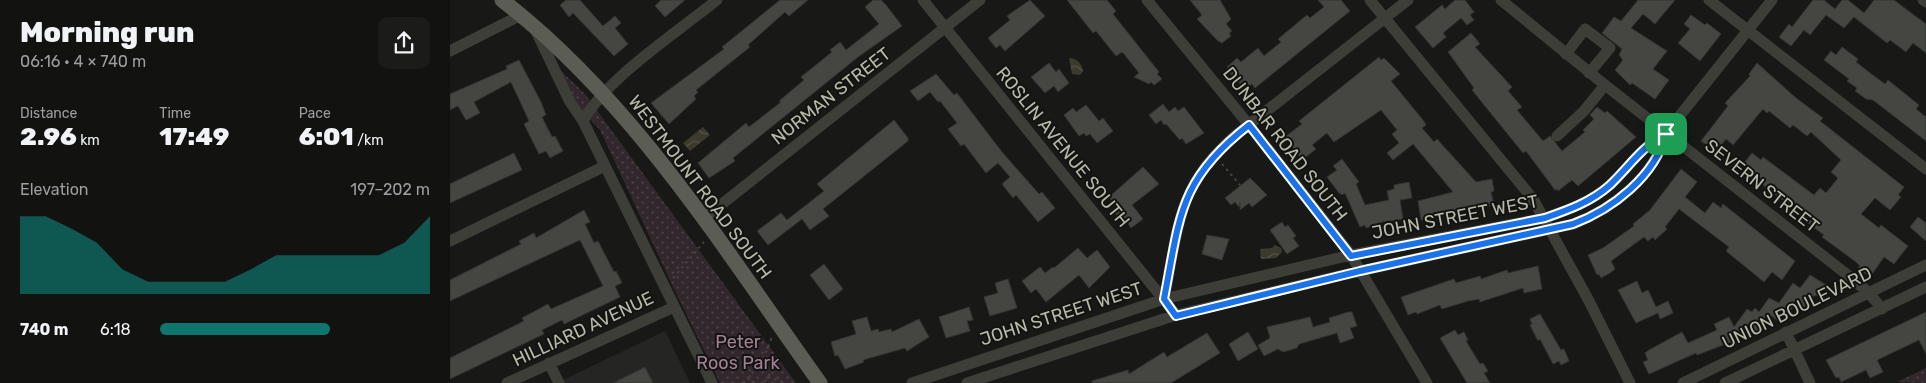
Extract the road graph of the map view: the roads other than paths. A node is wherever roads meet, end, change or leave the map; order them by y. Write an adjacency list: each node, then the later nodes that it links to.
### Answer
1 (502, 0): 12 (main road, WESTMOUNT ROAD SOUTH)
2 (512, 0): 12 (street, WESTMOUNT ROAD SOUTH)
3 (717, 0): 21 (street)
4 (923, 0): 15 (street, ROSLIN AVENUE SOUTH)
5 (980, 0): 15 (street, NORMAN STREET)
6 (1147, 0): 23 (street, DUNBAR ROAD SOUTH)
7 (1370, 0): 13 (street)
8 (1408, 0): 13 (street)
9 (1501, 0): 18 (street, SEVERN STREET)
10 (1709, 0): 16 (street)
11 (1772, 0): 16 (street, JOHN STREET WEST)
12 (522, 15): 14 (main road, WESTMOUNT ROAD SOUTH); 17 (street)
13 (1385, 18): 23 (street); 28 (street)
14 (534, 27): 21 (main road, WESTMOUNT ROAD SOUTH); 22 (street, WESTMOUNT ROAD SOUTH)
15 (946, 28): 29 (street, NORMAN STREET); 37 (street, ROSLIN AVENUE SOUTH)
16 (1748, 30): 24 (street, JOHN STREET WEST); 27 (street)
17 (450, 50)
18 (1566, 54): 19 (street, SEVERN STREET); 19 (street)
19 (1590, 73): 20 (street, SEVERN STREET)
20 (1605, 85): 24 (street, SEVERN STREET); 25 (street)
21 (604, 93): 22 (street); 29 (main road, WESTMOUNT ROAD SOUTH)
22 (583, 121): 26 (street, WESTMOUNT ROAD SOUTH)
23 (1249, 125): 32 (street, DUNBAR ROAD SOUTH); 37 (street)
24 (1666, 134): 28 (street, JOHN STREET WEST); 30 (street, JOHN STREET WEST); 36 (street, SEVERN STREET)
25 (1557, 136)
26 (605, 166): 31 (street); 38 (street, WESTMOUNT ROAD SOUTH)
27 (1926, 169)
28 (1545, 218): 30 (street); 32 (street, JOHN STREET WEST)
29 (703, 219): 49 (main road, WESTMOUNT ROAD SOUTH)
30 (1551, 230): 34 (street, JOHN STREET WEST); 53 (street)
31 (450, 241)
32 (1351, 256): 34 (street, DUNBAR ROAD SOUTH); 37 (street, JOHN STREET WEST)
33 (1926, 264): 36 (street, UNION BOULEVARD)
34 (1360, 271): 40 (street, JOHN STREET WEST); 52 (street, DUNBAR ROAD SOUTH)
35 (1926, 287): 39 (street, UNION BOULEVARD)
36 (1869, 293): 39 (street, SEVERN STREET); 41 (street, UNION BOULEVARD)
37 (1164, 299): 40 (street, ROSLIN AVENUE SOUTH); 43 (street, JOHN STREET WEST)
38 (674, 307): 44 (street, HILLIARD AVENUE); 48 (street, WESTMOUNT ROAD SOUTH)
39 (1882, 308): 42 (street, UNION BOULEVARD)
40 (1176, 316): 45 (street, JOHN STREET WEST)
41 (1786, 332): 42 (street); 54 (street, UNION BOULEVARD)
42 (1795, 350): 55 (street, UNION BOULEVARD); 56 (street)
43 (1004, 351): 45 (street); 50 (street, JOHN STREET WEST)
44 (550, 363): 46 (street, HILLIARD AVENUE); 47 (street)
45 (1010, 369): 51 (street, JOHN STREET WEST)
46 (510, 382)
47 (559, 383)
48 (712, 383)
49 (820, 383)
50 (912, 383)
51 (966, 383)
52 (1427, 383)
53 (1630, 383)
54 (1683, 383)
55 (1724, 383)
56 (1810, 383)

